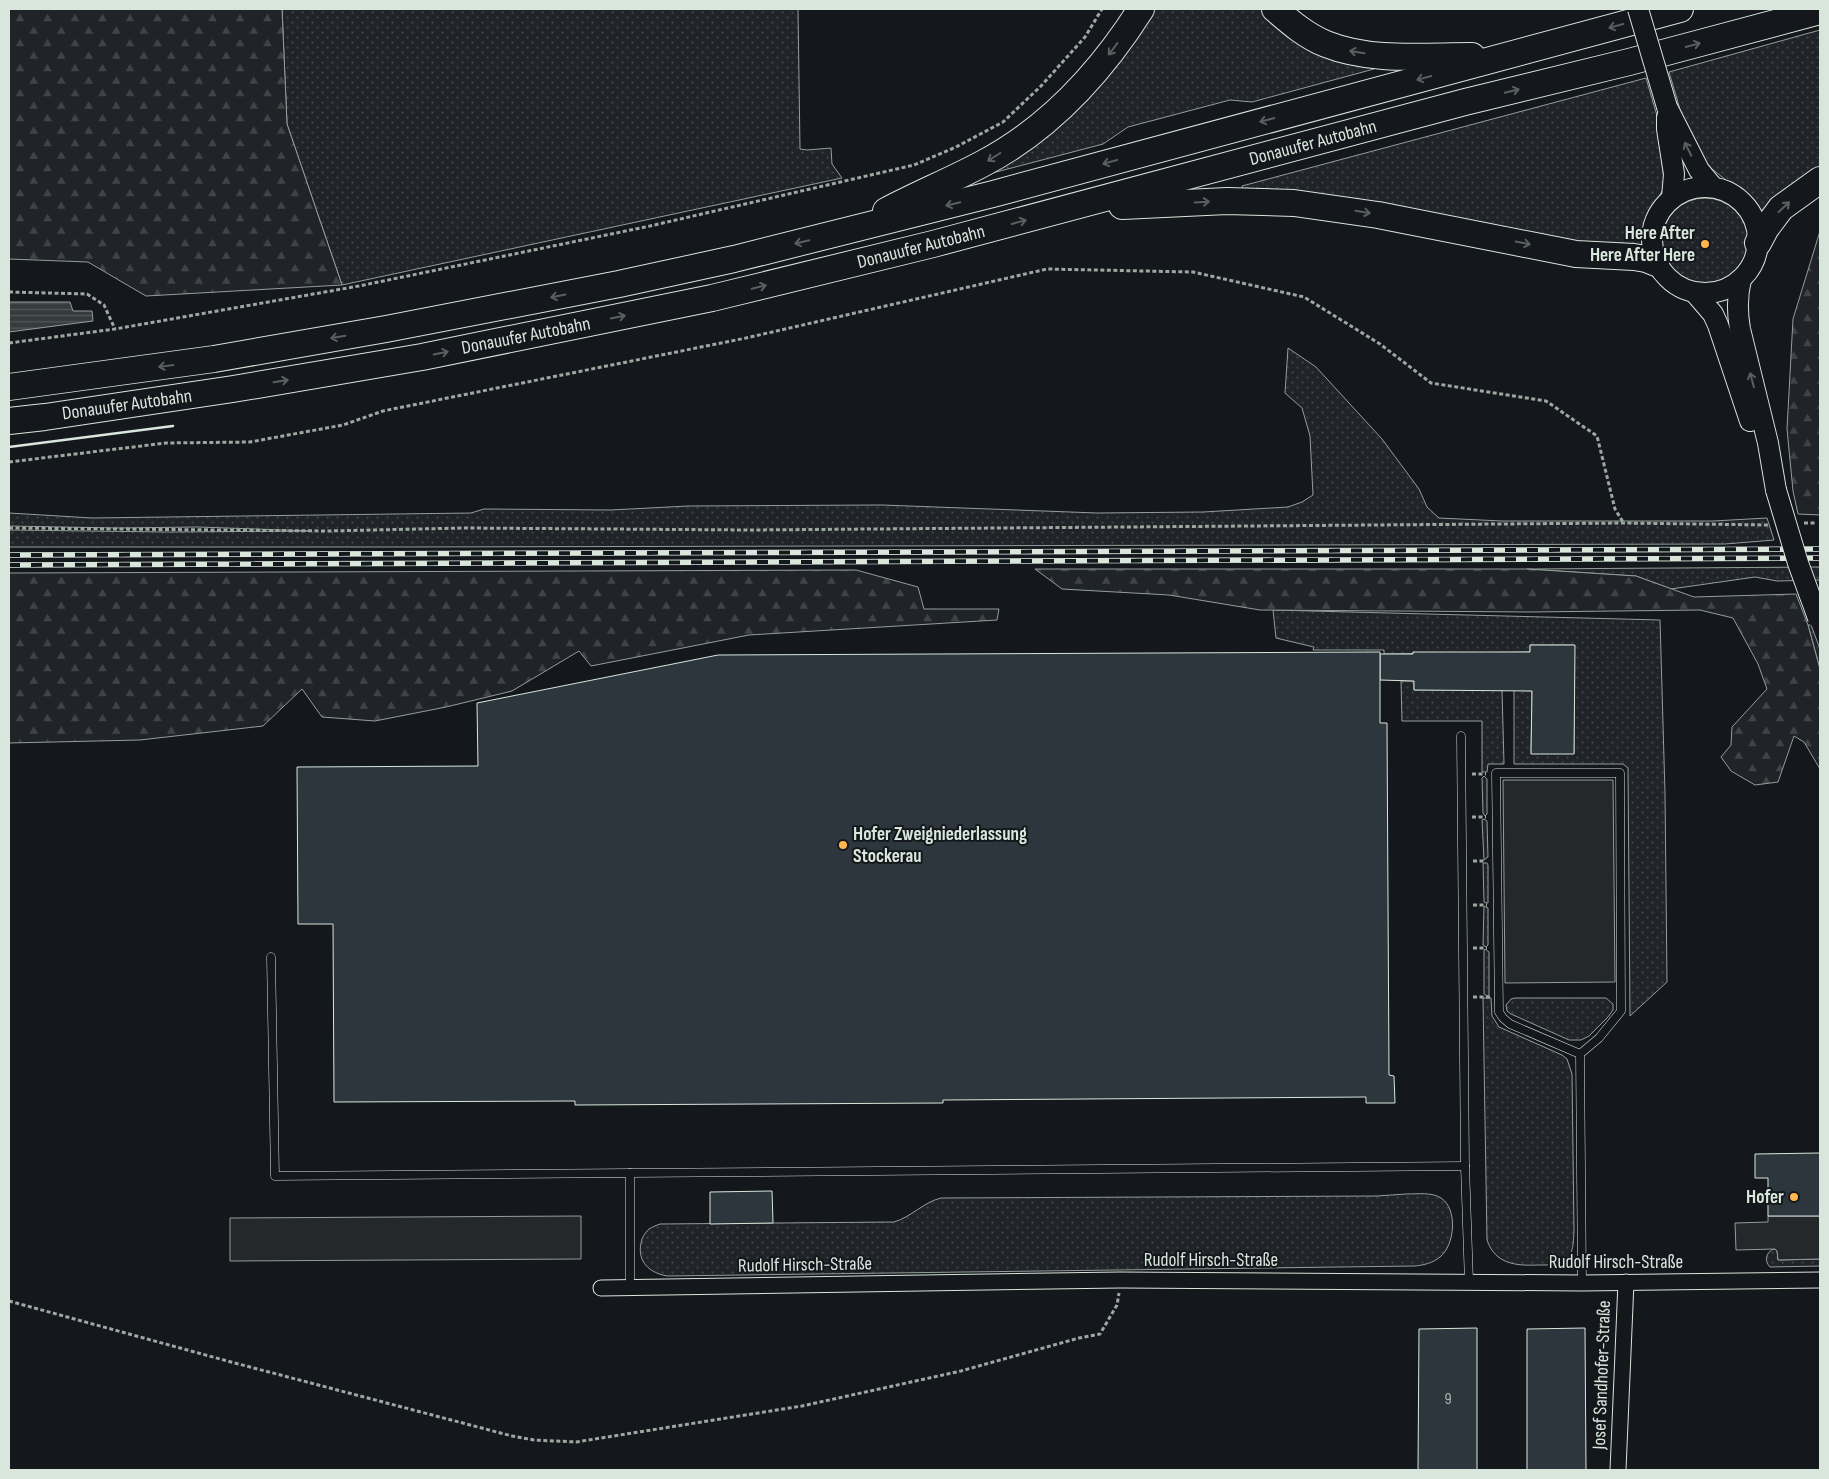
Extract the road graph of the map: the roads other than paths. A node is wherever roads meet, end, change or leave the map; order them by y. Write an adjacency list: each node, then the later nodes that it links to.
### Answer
1 (1141, 9): 12 (highway, one-way to 12)
2 (1275, 9): 6 (highway, one-way to 2)
3 (1638, 9): 7 (main road, bridge)
4 (1680, 9): 6 (highway, Donauufer Autobahn, one-way to 6)
5 (1820, 11): 11 (highway, Donauufer Autobahn, one-way to 5)
6 (1505, 57): 12 (highway, Donauufer Autobahn, one-way to 12)
7 (1667, 107): 9 (main road, one-way to 7); 10 (main road)
8 (1820, 180): 13 (highway, one-way to 8)
9 (1713, 187): 10 (main road); 13 (main road)
10 (1672, 198): 14 (main road)
11 (1064, 210): 14 (highway, one-way to 14); 18 (highway, Donauufer Autobahn, one-way to 11)
12 (850, 230): 17 (highway, Donauufer Autobahn, one-way to 17)
13 (1758, 243): 15 (main road)
14 (1656, 263): 16 (main road)
15 (1741, 279): 16 (main road); 19 (main road, one-way to 15)
16 (1696, 293): 19 (main road)
17 (9, 387)
18 (9, 421)
19 (1774, 484): 20 (main road, bridge)
20 (1819, 620)
21 (1461, 736): 24 (lane)
22 (272, 957): 25 (lane)
23 (1580, 1054): 23 (lane); 29 (lane)
24 (1465, 1166): 25 (lane); 27 (lane)
25 (630, 1173): 31 (lane)
26 (1820, 1280): 28 (street, Rudolf Hirsch-Straße)
27 (1469, 1282): 29 (street, Rudolf Hirsch-Straße); 31 (street, Rudolf Hirsch-Straße)
28 (1626, 1282): 29 (street, Rudolf Hirsch-Straße); 32 (street, Josef Sandhofer-Straße)
29 (1582, 1283)
30 (601, 1288): 31 (street, Rudolf Hirsch-Straße)
31 (630, 1288)
32 (1618, 1470)

